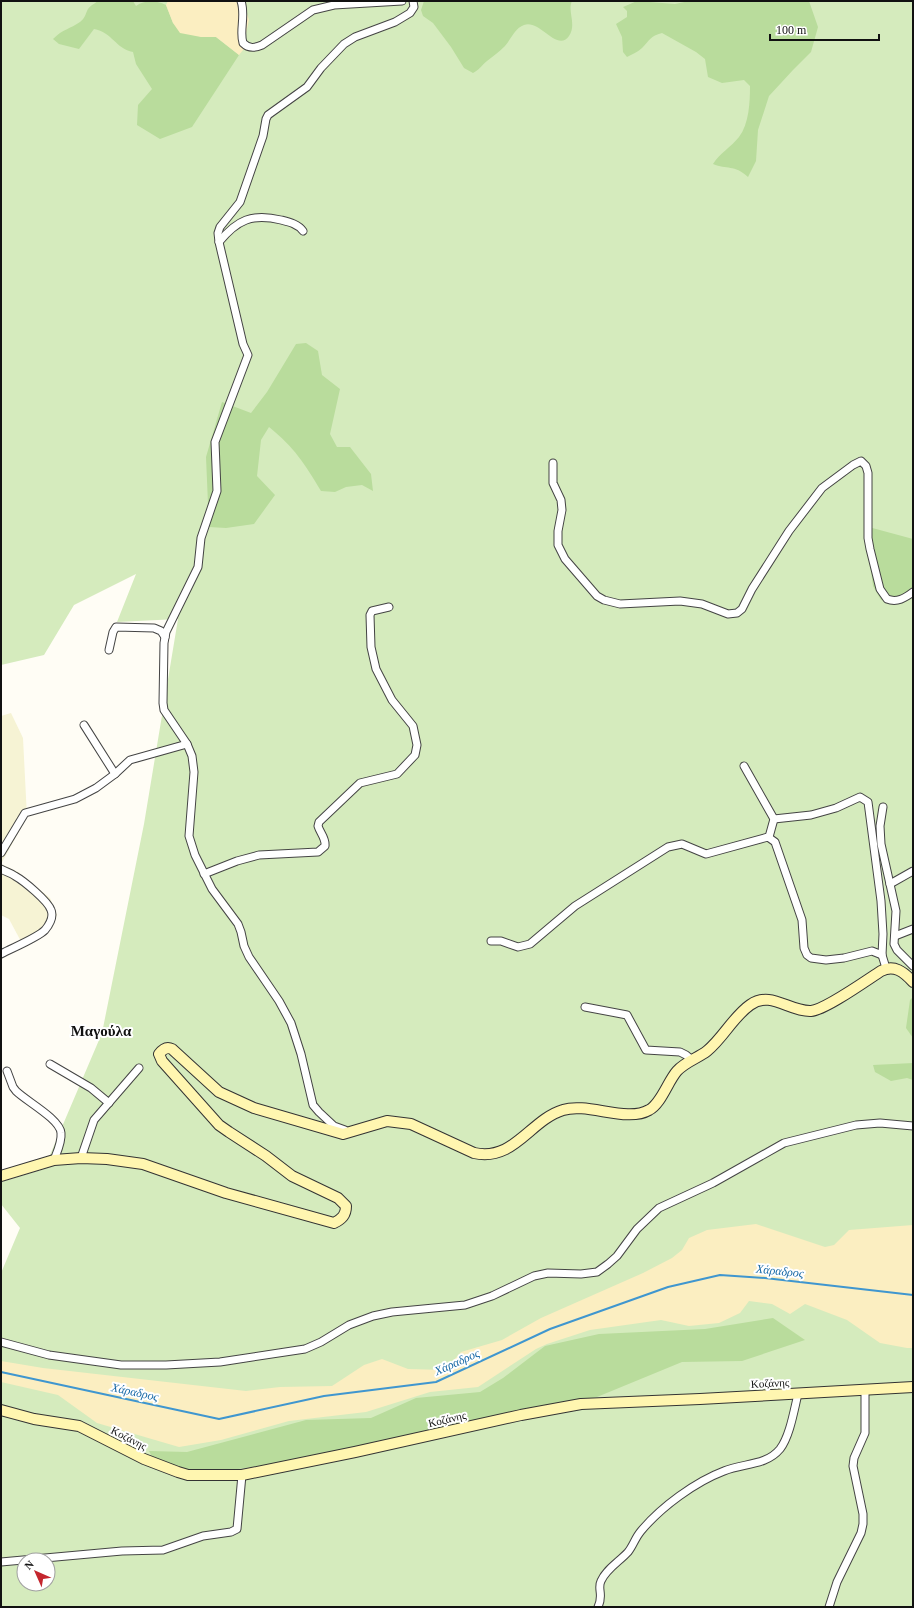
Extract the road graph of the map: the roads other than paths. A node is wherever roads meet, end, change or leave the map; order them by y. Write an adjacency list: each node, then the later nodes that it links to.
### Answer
1 (241, 1): 2 (street)
2 (402, 1)
3 (413, 1): 5 (street)
4 (303, 231): 5 (street)
5 (219, 242): 9 (street)
6 (553, 463): 7 (street)
7 (913, 592)
8 (389, 607): 21 (street)
9 (165, 637): 10 (street); 12 (street)
10 (109, 650)
11 (84, 725): 14 (street)
12 (187, 744): 14 (street); 21 (street)
13 (744, 766): 16 (street)
14 (115, 774): 18 (street)
15 (883, 807): 22 (street)
16 (774, 819): 17 (street); 27 (street)
17 (769, 837): 25 (street); 27 (street)
18 (1, 853)
19 (1, 869): 26 (street)
20 (913, 872): 22 (street)
21 (204, 874): 38 (street)
22 (890, 884): 24 (street)
23 (913, 929): 24 (street)
24 (895, 936): 28 (street)
25 (491, 941)
26 (1, 954)
27 (882, 955): 29 (street)
28 (913, 966)
29 (886, 968): 30 (main road); 32 (main road)
30 (913, 982)
31 (585, 1007): 32 (street)
32 (692, 1060): 38 (main road)
33 (50, 1064): 36 (street)
34 (139, 1068): 36 (street)
35 (7, 1071): 40 (street)
36 (109, 1103): 39 (street)
37 (913, 1126): 42 (street)
38 (351, 1132): 39 (main road)
39 (81, 1158): 40 (main road)
40 (54, 1160): 41 (main road)
41 (1, 1176)
42 (1, 1342)
43 (913, 1387): 44 (main road, Κοζάνης)
44 (865, 1389): 45 (main road, Κοζάνης); 50 (street)
45 (798, 1394): 47 (main road, Κοζάνης); 49 (street)
46 (1, 1410): 47 (main road, Κοζάνης)
47 (242, 1475): 48 (street)
48 (1, 1562)
49 (598, 1607)
50 (829, 1607)

